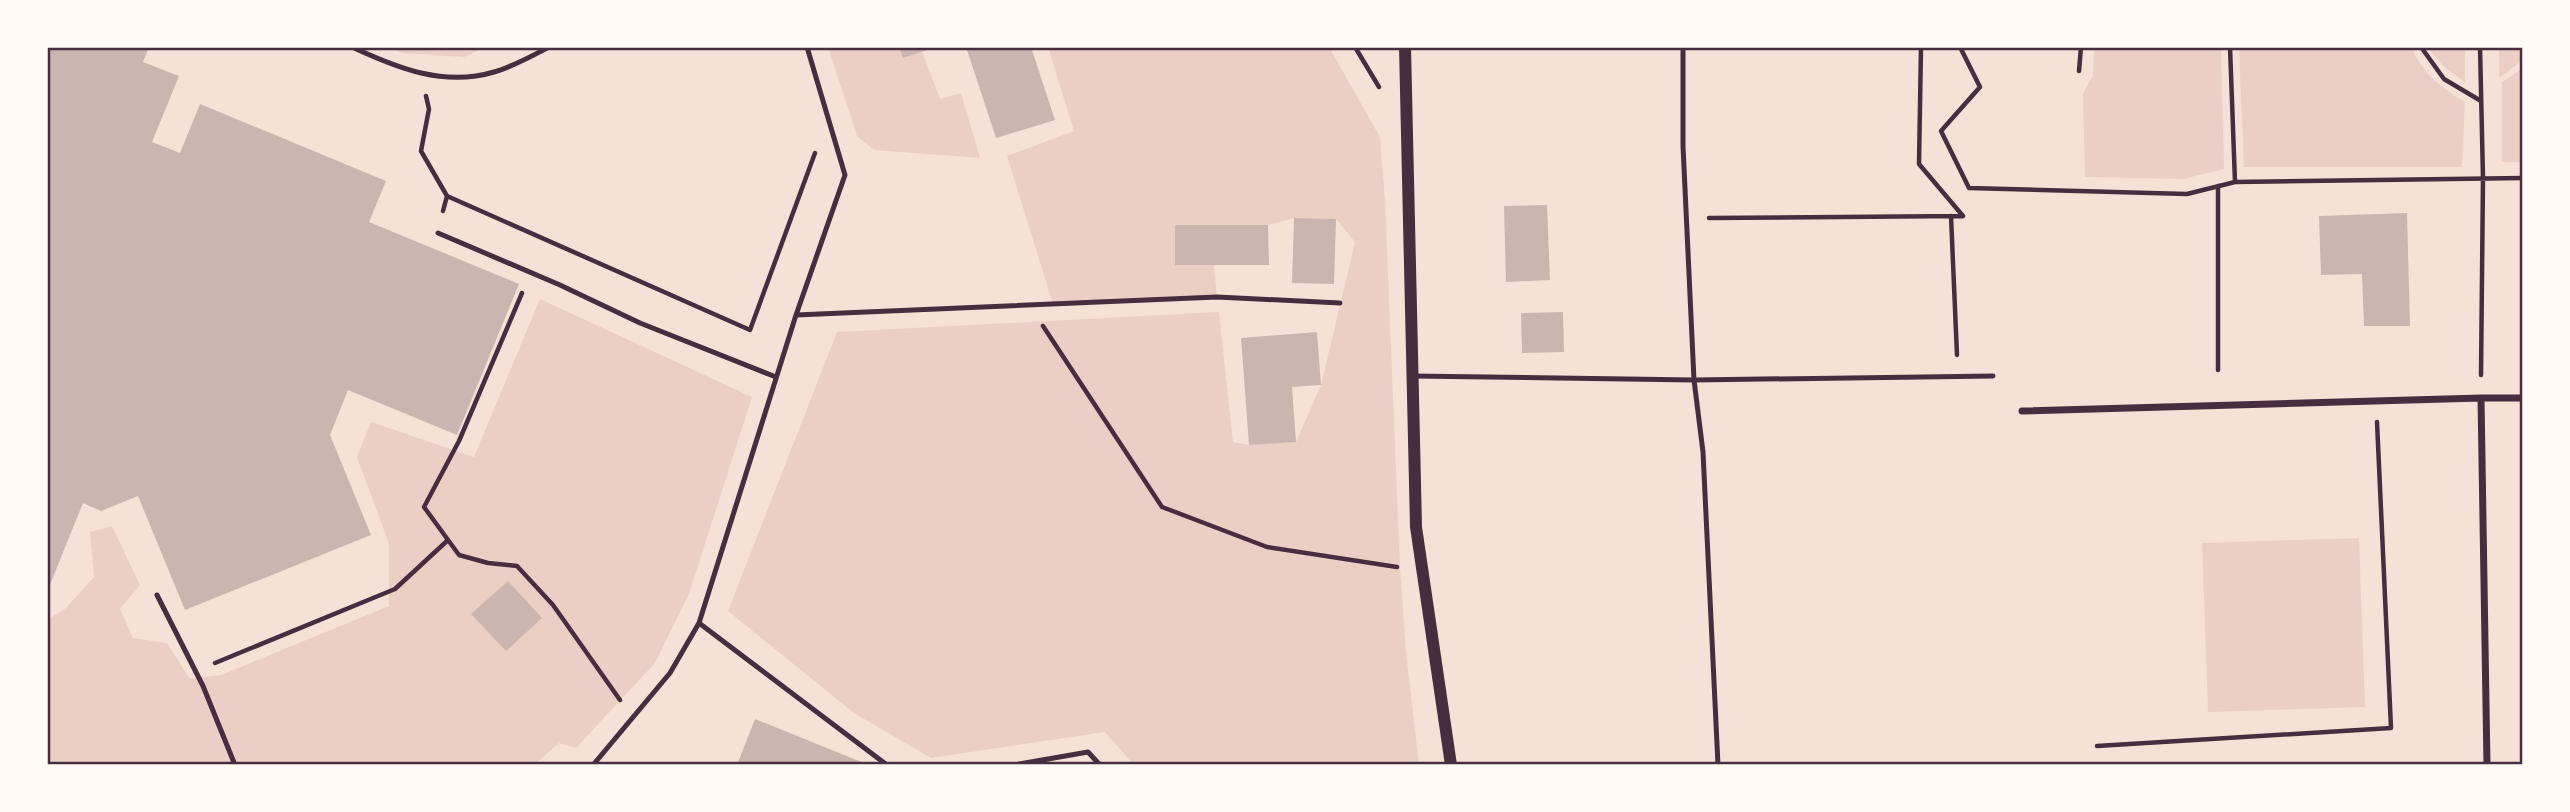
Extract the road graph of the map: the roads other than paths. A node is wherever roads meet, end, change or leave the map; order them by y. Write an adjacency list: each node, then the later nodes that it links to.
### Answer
1 (352, 47): 2 (lane)
2 (549, 47)
3 (807, 47): 8 (lane)
4 (1405, 47): 9 (street)
5 (1683, 47): 12 (lane)
6 (438, 233): 11 (lane)
7 (1340, 303): 8 (lane)
8 (796, 315): 11 (lane)
9 (1412, 376): 12 (lane); 23 (street)
10 (1993, 376): 12 (lane)
11 (776, 377): 17 (lane)
12 (1694, 380): 24 (lane)
13 (2481, 398): 14 (street); 15 (street); 25 (street)
14 (2523, 398)
15 (2022, 411)
16 (157, 595): 18 (lane)
17 (699, 623): 19 (lane); 20 (lane)
18 (235, 765)
19 (593, 765)
20 (887, 765)
21 (1014, 765): 22 (lane)
22 (1100, 765)
23 (1451, 765)
24 (1718, 765)
25 (2487, 765)

